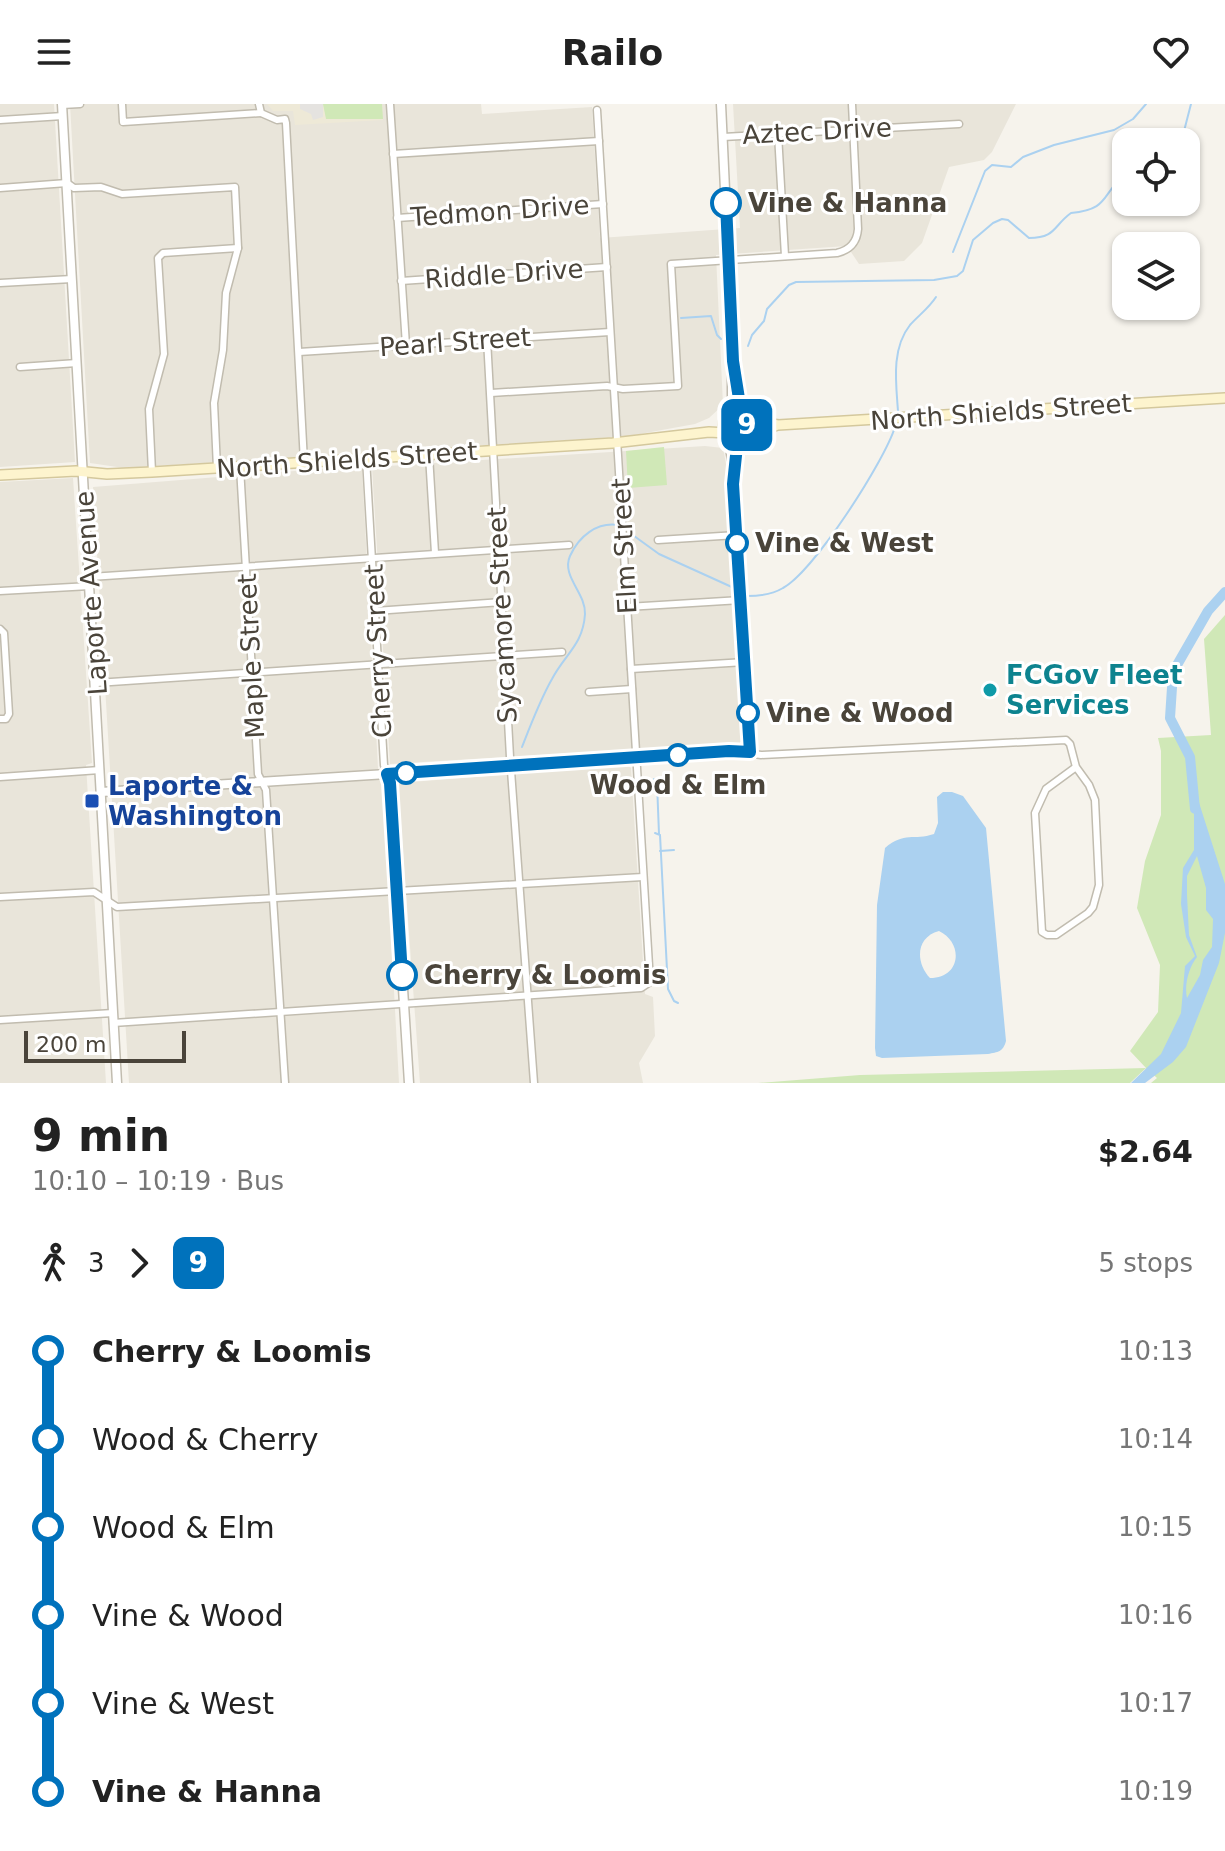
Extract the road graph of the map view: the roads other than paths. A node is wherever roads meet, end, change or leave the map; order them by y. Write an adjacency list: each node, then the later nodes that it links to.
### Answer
1 (80, 104): 7 (street)
2 (122, 104): 9 (street)
3 (259, 104): 9 (street)
4 (390, 104): 17 (street)
5 (721, 104): 15 (street)
6 (852, 104): 13 (street)
7 (62, 105): 10 (street, Laporte Avenue)
8 (597, 110): 16 (street, Elm Street)
9 (261, 113): 34 (street)
10 (63, 116): 11 (street); 18 (street, Laporte Avenue)
11 (0, 120)
12 (959, 124): 13 (street, Aztec Drive)
13 (853, 129): 14 (street, Aztec Drive); 21 (street)
14 (778, 134): 15 (street, Aztec Drive); 25 (street)
15 (723, 137): 26 (street)
16 (599, 141): 17 (street); 22 (street, Elm Street)
17 (393, 154): 23 (street)
18 (67, 183): 19 (street); 24 (street); 28 (street, Laporte Avenue)
19 (0, 188)
20 (897, 201): 21 (street)
21 (857, 203): 25 (street)
22 (603, 204): 23 (street, Tedmon Drive); 27 (street, Elm Street)
23 (397, 218): 29 (street)
24 (238, 248): 53 (street); 56 (street)
25 (785, 256): 26 (street)
26 (729, 260): 35 (street); 38 (street)
27 (607, 267): 29 (street, Riddle Drive); 31 (street, Elm Street)
28 (72, 279): 30 (street); 36 (street, Laporte Avenue)
29 (401, 281): 33 (street)
30 (0, 283)
31 (610, 332): 32 (street, Pearl Street); 38 (street, Elm Street)
32 (487, 339): 33 (street, Pearl Street); 39 (street, Sycamore Street)
33 (406, 345): 34 (street, Pearl Street)
34 (299, 352): 51 (street)
35 (733, 361): 41 (street); 42 (street)
36 (77, 363): 37 (street); 55 (street, Laporte Avenue)
37 (20, 367)
38 (614, 387): 39 (street); 47 (street, Elm Street)
39 (491, 393): 48 (street, Sycamore Street)
40 (1225, 398): 43 (main road, North Shields Street)
41 (726, 416): 42 (main road); 44 (main road, North Shields Street); 45 (main road)
42 (744, 417): 43 (main road, North Shields Street); 46 (main road)
43 (778, 425): 46 (main road, North Shields Street)
44 (694, 434): 45 (main road, North Shields Street); 47 (main road, North Shields Street)
45 (727, 434): 46 (main road); 54 (street)
46 (742, 434): 54 (street)
47 (619, 442): 48 (main road, North Shields Street); 69 (street, Elm Street)
48 (494, 451): 49 (main road, North Shields Street); 61 (street, Sycamore Street)
49 (429, 455): 50 (main road, North Shields Street); 62 (street)
50 (366, 458): 51 (main road, North Shields Street); 63 (street, Cherry Street)
51 (304, 462): 52 (main road, North Shields Street)
52 (240, 467): 53 (main road, North Shields Street); 64 (street, Maple Street)
53 (217, 468): 56 (main road, North Shields Street)
54 (733, 469): 58 (street)
55 (83, 472): 56 (main road, North Shields Street); 57 (main road, North Shields Street); 65 (street, Laporte Avenue)
56 (152, 472)
57 (0, 475)
58 (737, 535): 59 (street); 67 (street)
59 (658, 540)
60 (569, 545): 61 (street)
61 (499, 549): 62 (street); 68 (street, Sycamore Street)
62 (435, 553): 63 (street)
63 (373, 557): 64 (street); 70 (street, Cherry Street)
64 (246, 567): 65 (street); 77 (street, Maple Street)
65 (90, 582): 66 (street); 78 (street, Laporte Avenue)
66 (0, 591)
67 (741, 600): 69 (street); 74 (street)
68 (502, 602): 70 (street); 73 (street, Sycamore Street)
69 (627, 607): 76 (street, Elm Street)
70 (375, 611): 75 (street, Cherry Street)
71 (0, 629): 81 (street)
72 (562, 652): 73 (street)
73 (505, 656): 75 (street); 84 (street, Sycamore Street)
74 (745, 662): 76 (street); 82 (street)
75 (378, 664): 77 (street); 87 (street, Cherry Street)
76 (631, 669): 79 (street, Elm Street)
77 (252, 673): 78 (street); 89 (street, Maple Street)
78 (96, 683): 86 (street, Laporte Avenue)
79 (632, 689): 80 (street); 83 (street, Elm Street)
80 (589, 692)
81 (0, 719)
82 (750, 752): 83 (street); 85 (street)
83 (637, 757): 84 (street); 91 (street, Elm Street)
84 (511, 765): 87 (street); 92 (street, Sycamore Street)
85 (1076, 767): 85 (street)
86 (102, 770): 88 (street); 90 (street, Laporte Avenue)
87 (387, 774): 89 (street); 93 (street, Cherry Street)
88 (0, 777)
89 (262, 782): 90 (street); 95 (street, Maple Street)
90 (101, 792): 96 (street, Laporte Avenue)
91 (643, 877): 92 (street); 97 (street, Elm Street)
92 (521, 884): 93 (street); 97 (street, Sycamore Street)
93 (397, 891): 95 (street); 98 (street, Cherry Street)
94 (0, 897): 96 (street)
95 (273, 898): 96 (street); 99 (street, Maple Street)
96 (106, 900): 100 (street, Laporte Avenue)
97 (528, 997): 98 (street); 105 (street, Sycamore Street)
98 (404, 1004): 99 (street); 104 (street, Cherry Street)
99 (280, 1013): 100 (street); 103 (street, Maple Street)
100 (113, 1018): 101 (street); 102 (street, Laporte Avenue)
101 (0, 1020)
102 (117, 1083)
103 (285, 1083)
104 (409, 1083)
105 (534, 1083)

